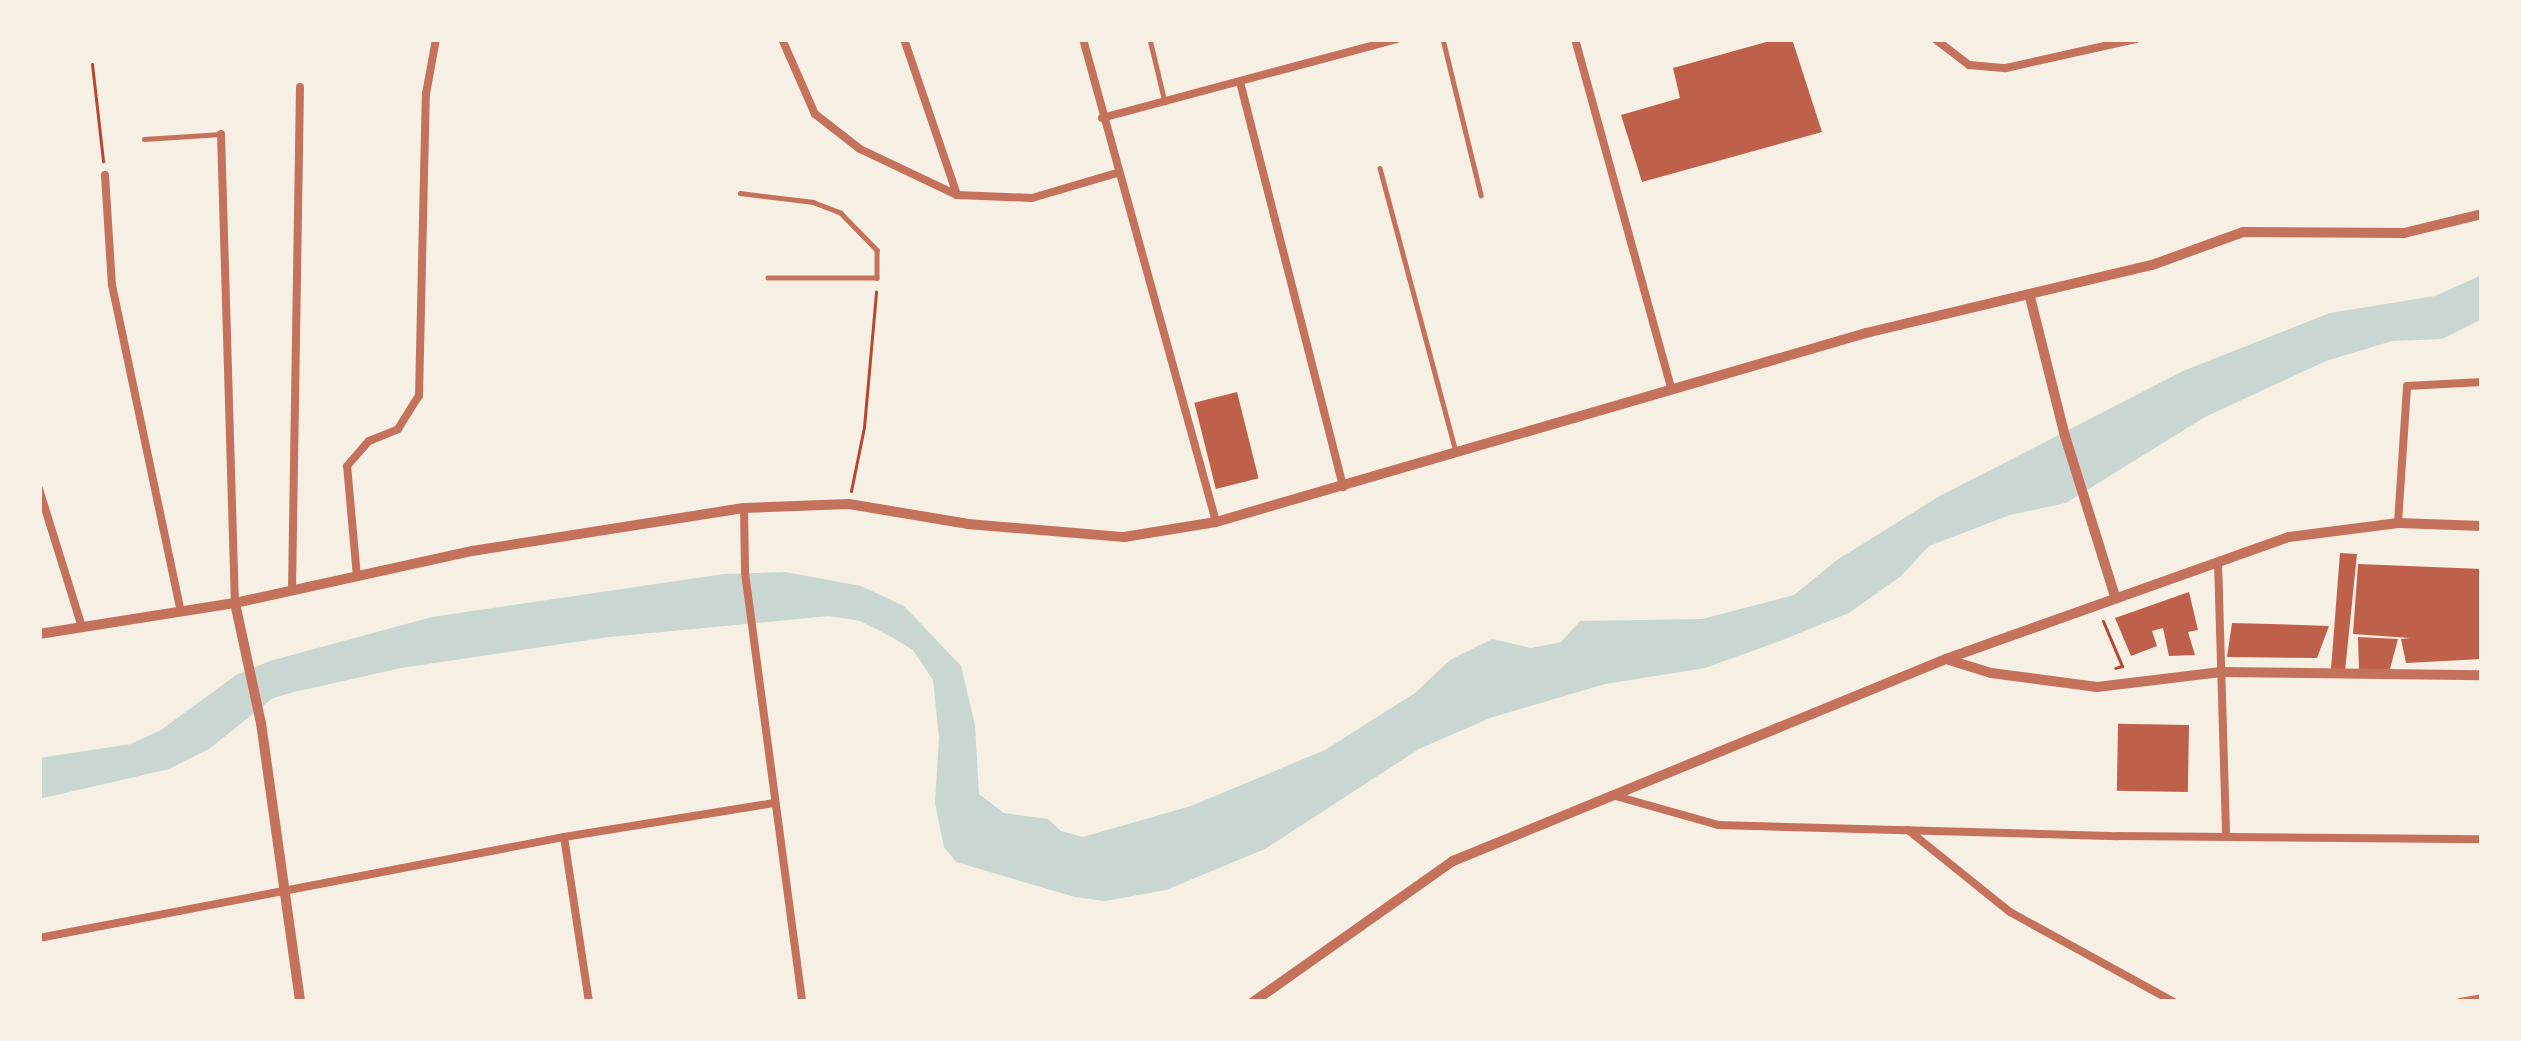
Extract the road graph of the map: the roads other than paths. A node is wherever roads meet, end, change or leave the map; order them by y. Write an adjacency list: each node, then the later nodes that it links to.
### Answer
1 (436, 39): 36 (street)
2 (782, 39): 21 (street)
3 (904, 39): 21 (street)
4 (1083, 39): 14 (street)
5 (1150, 39): 13 (lane)
6 (1397, 39): 11 (street)
7 (1443, 39): 22 (lane)
8 (1576, 39): 27 (street)
9 (1935, 39): 10 (street)
10 (2136, 39)
11 (1240, 82): 13 (street); 29 (street)
12 (300, 86): 37 (street)
13 (1165, 102): 14 (street)
14 (1102, 118): 18 (street)
15 (221, 134): 16 (lane); 39 (street)
16 (144, 139)
17 (1380, 168): 28 (lane)
18 (1118, 173): 21 (street); 32 (street)
19 (105, 175): 40 (street)
20 (740, 193): 24 (lane)
21 (957, 195)
22 (1481, 195)
23 (2482, 214): 25 (street)
24 (769, 278)
25 (2030, 297): 27 (street); 38 (street)
26 (2482, 382): 33 (street)
27 (1671, 387): 28 (street)
28 (1456, 452): 29 (street)
29 (1342, 487): 32 (street)
30 (39, 489): 41 (street)
31 (744, 508): 32 (street); 36 (street); 47 (street)
32 (1216, 522)
33 (2398, 523): 34 (street); 35 (street)
34 (2482, 526)
35 (2218, 562): 38 (street); 44 (street)
36 (357, 577): 37 (street)
37 (292, 590): 39 (street)
38 (2115, 597): 43 (street)
39 (235, 603): 40 (street); 52 (street)
40 (182, 612): 41 (street)
41 (82, 627): 42 (street)
42 (39, 634)
43 (1946, 659): 44 (street); 46 (street)
44 (2222, 672): 45 (street); 49 (street)
45 (2482, 675)
46 (1612, 795): 48 (street); 58 (street)
47 (776, 803): 50 (street); 57 (street)
48 (1906, 829): 49 (street); 59 (street)
49 (2226, 834): 51 (street)
50 (564, 837): 52 (street); 56 (street)
51 (2482, 838)
52 (286, 893): 53 (street); 55 (street)
53 (39, 938)
54 (2482, 998): 60 (street)
55 (300, 1002)
56 (589, 1002)
57 (802, 1002)
58 (1253, 1002)
59 (2174, 1002)
60 (2460, 1002)

